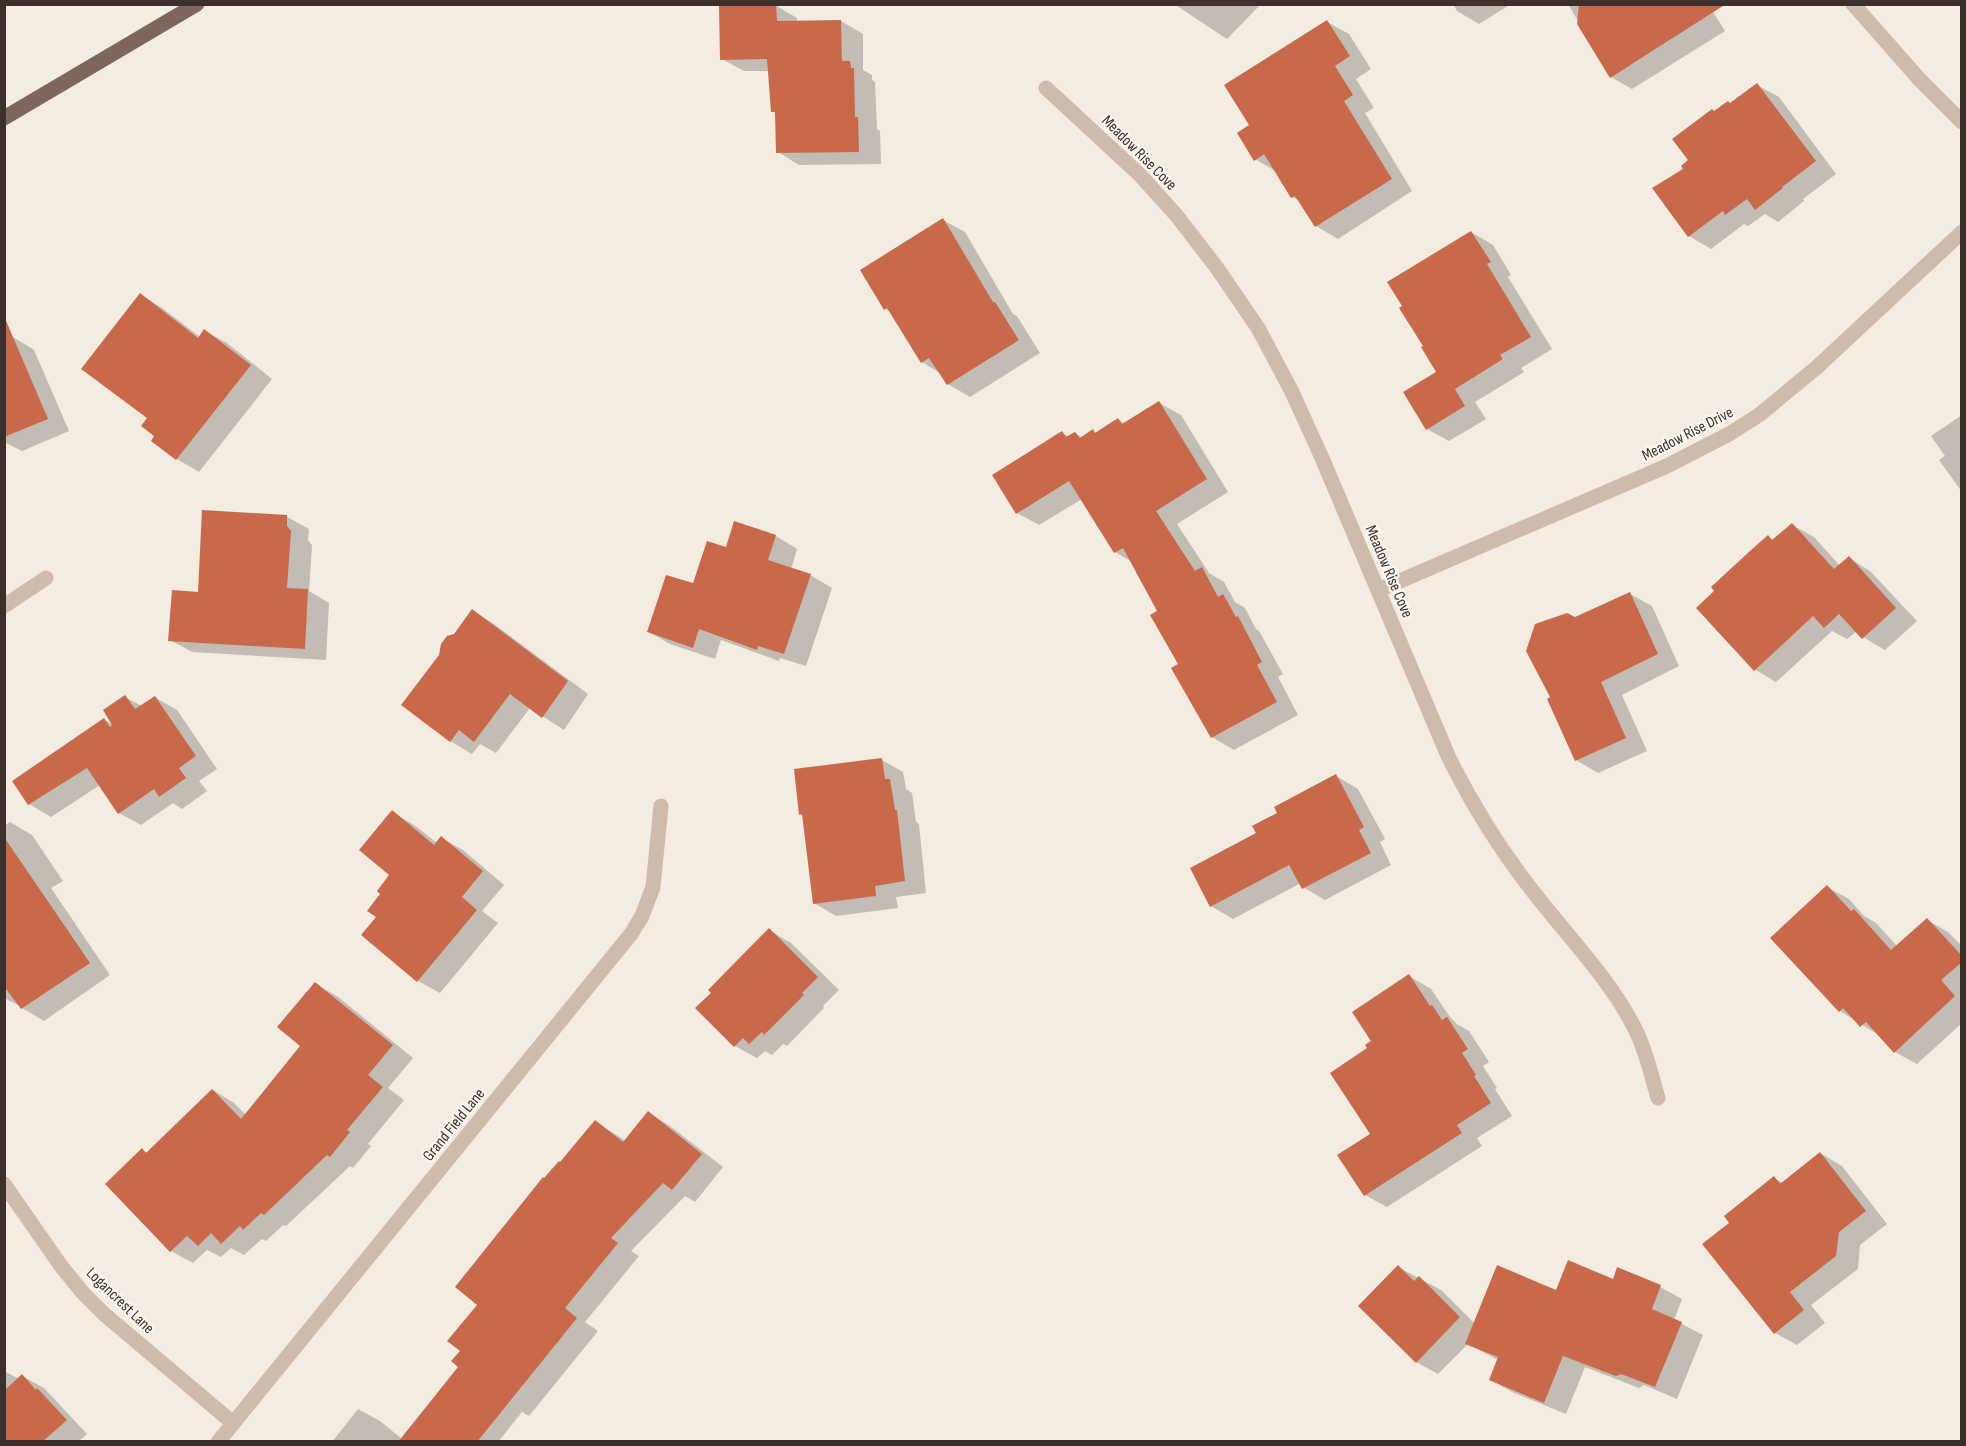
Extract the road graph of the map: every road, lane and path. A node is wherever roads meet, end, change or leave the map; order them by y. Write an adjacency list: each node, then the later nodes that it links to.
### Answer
1 (197, 4): 4 (main road)
2 (1853, 4): 5 (street)
3 (1046, 88): 8 (street, Meadow Rise Cove)
4 (4, 118)
5 (1962, 122)
6 (1962, 232): 8 (street, Meadow Rise Drive)
7 (46, 578): 9 (street)
8 (1379, 590): 11 (street, Meadow Rise Cove)
9 (4, 606)
10 (661, 806): 13 (street, Grand Field Lane)
11 (1658, 1098)
12 (4, 1184): 13 (street, Logancrest Lane)
13 (233, 1423): 14 (street, Grand Field Lane)
14 (218, 1442)

